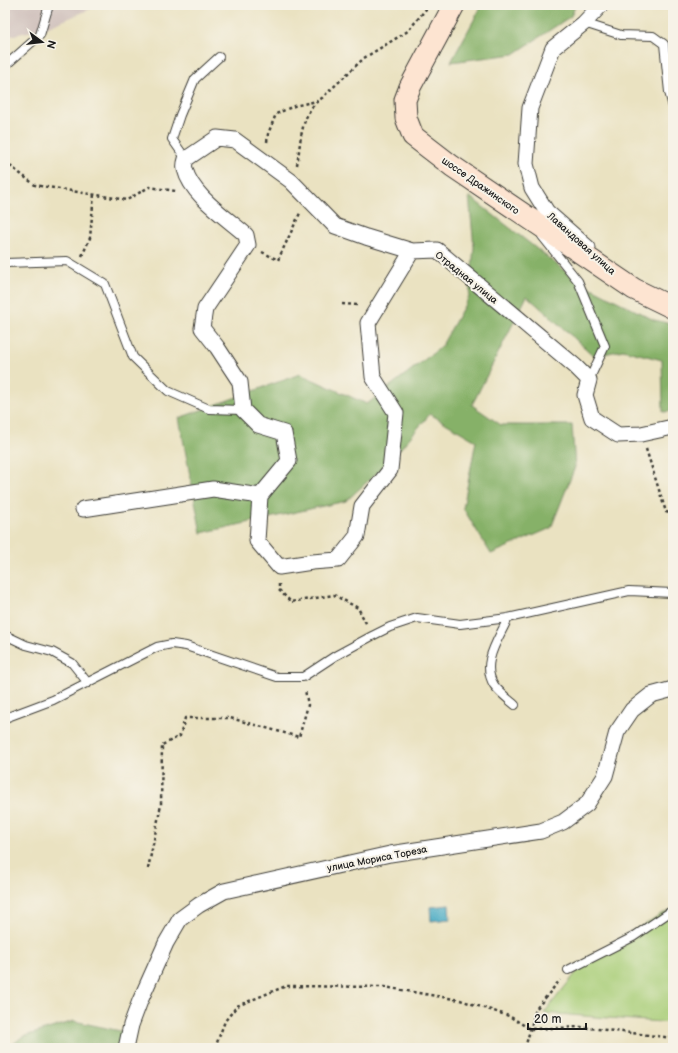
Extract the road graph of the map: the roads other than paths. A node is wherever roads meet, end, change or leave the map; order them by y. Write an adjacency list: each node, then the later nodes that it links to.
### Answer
1 (49, 5): 6 (lane)
2 (454, 5): 9 (main road, шоссе Дражинского)
3 (601, 5): 4 (street, Лавандовая улица)
4 (584, 23): 7 (lane); 12 (street, Лавандовая улица)
5 (219, 57): 8 (lane)
6 (5, 66)
7 (673, 107)
8 (186, 159): 10 (street, Отрадная улица); 15 (street)
9 (527, 217): 12 (main road, шоссе Дражинского); 14 (lane)
10 (412, 251): 14 (street, Отрадная улица); 17 (street)
11 (5, 263): 15 (lane)
12 (634, 289): 13 (main road, шоссе Дражинского)
13 (673, 308)
14 (589, 380): 16 (street)
15 (243, 410): 17 (street)
16 (673, 427)
17 (260, 496): 18 (street)
18 (82, 509)
19 (673, 593): 20 (lane)
20 (508, 618): 22 (lane); 24 (lane)
21 (5, 635): 22 (lane)
22 (88, 683): 25 (lane)
23 (673, 689): 28 (street, улица Мориса Тореза)
24 (515, 705)
25 (5, 718)
26 (673, 910): 27 (lane)
27 (568, 970)
28 (126, 1048)

